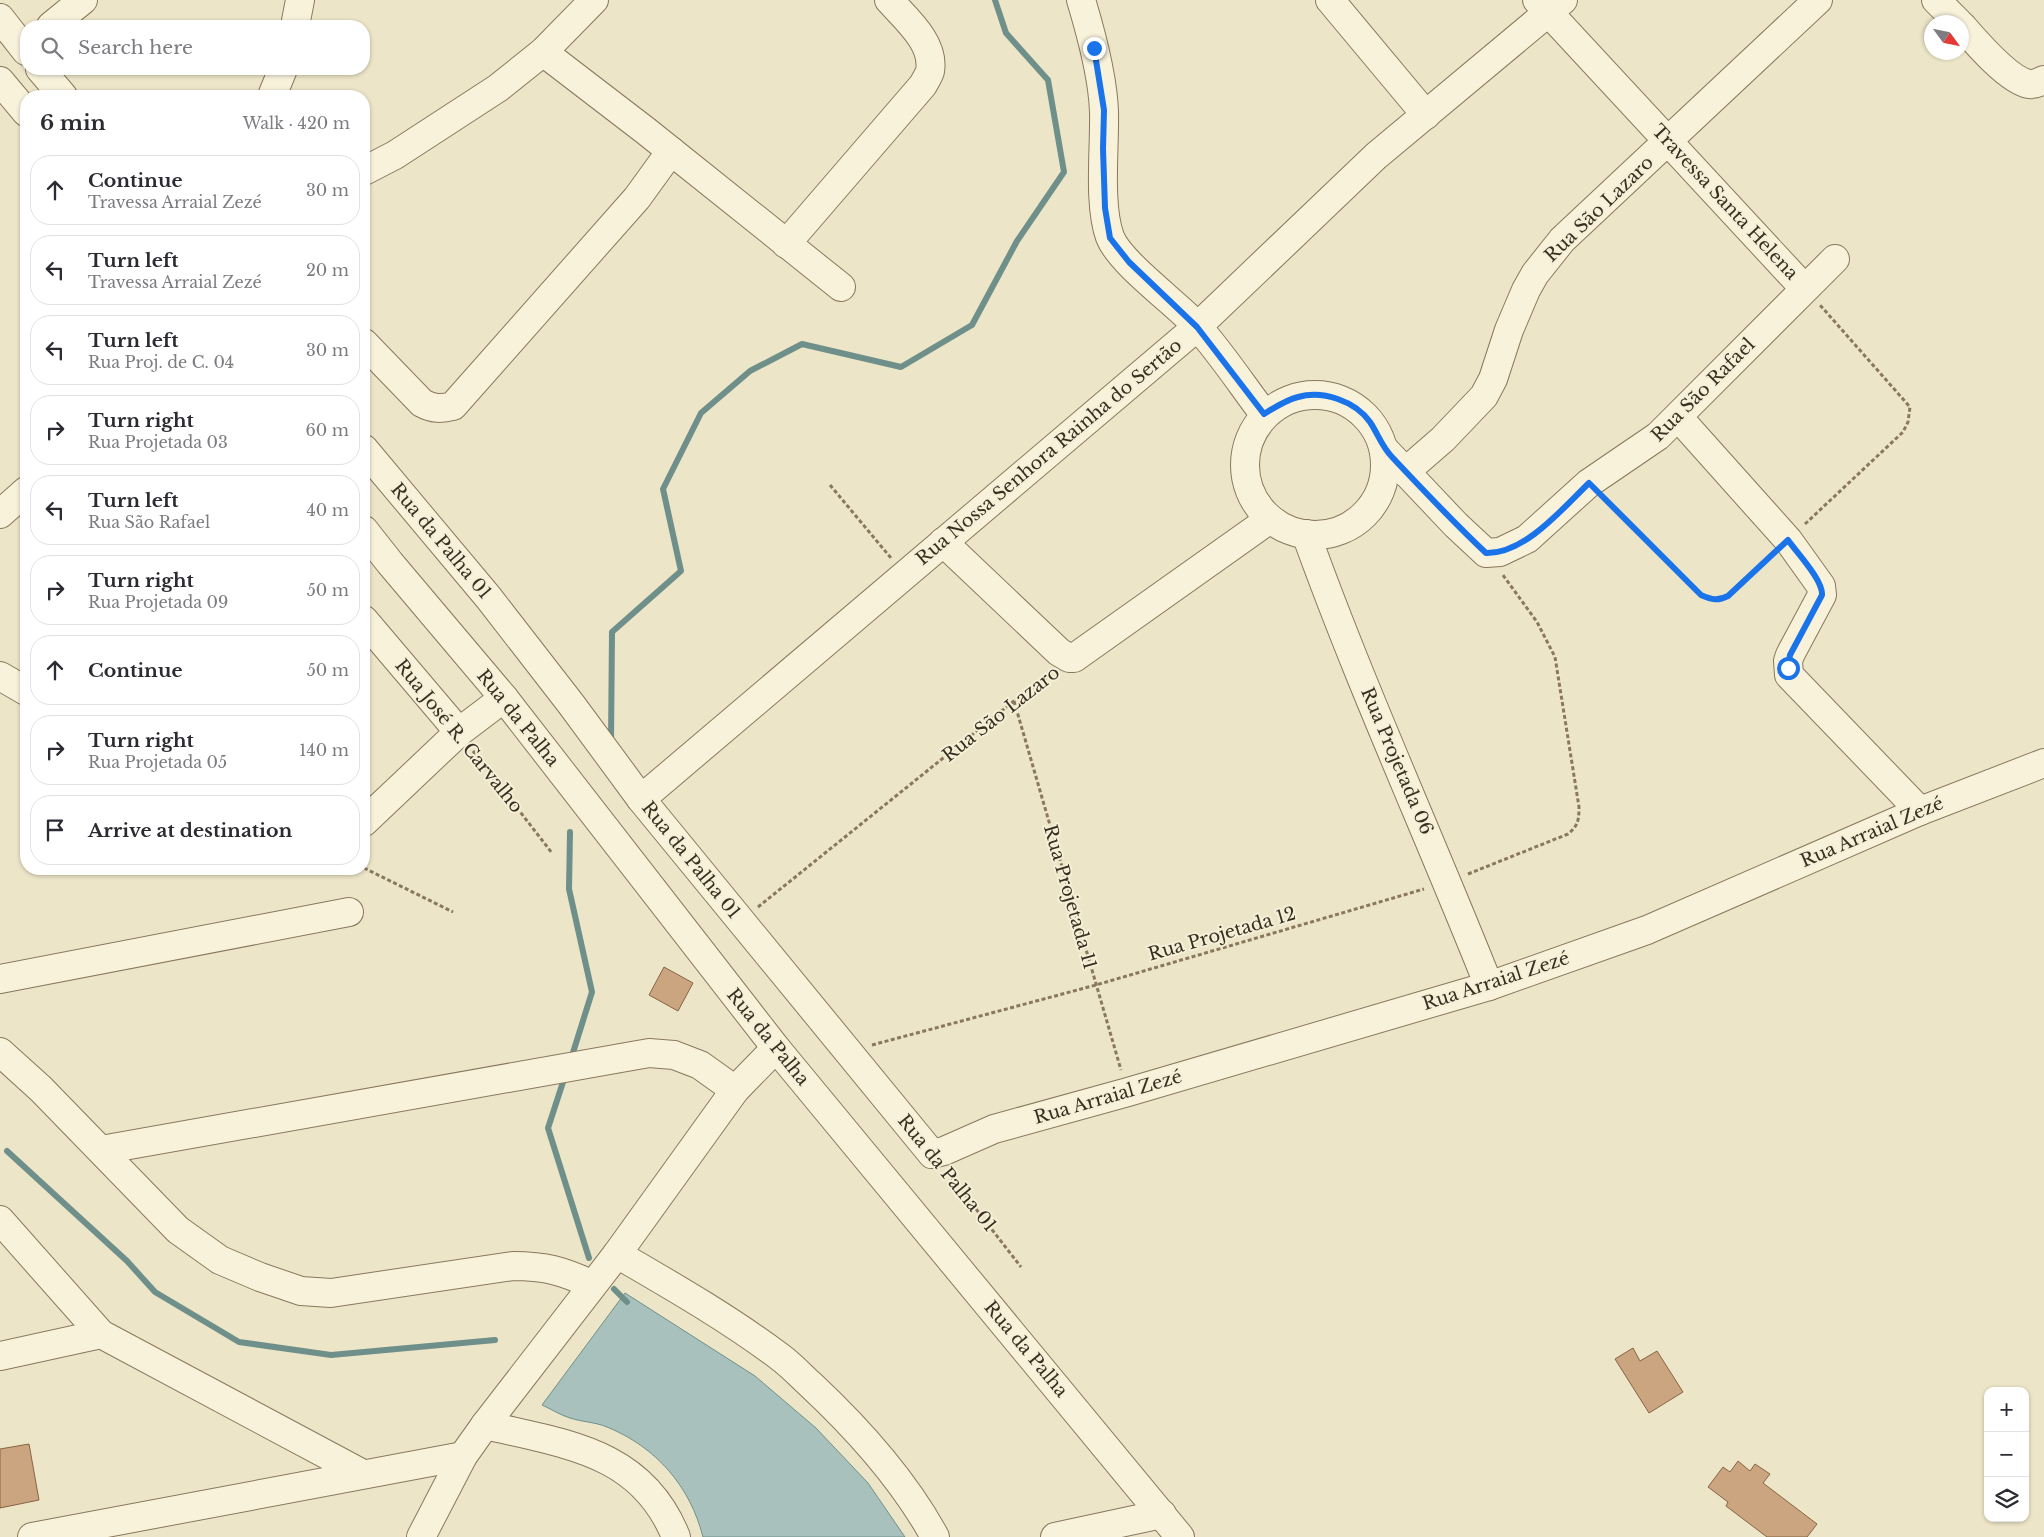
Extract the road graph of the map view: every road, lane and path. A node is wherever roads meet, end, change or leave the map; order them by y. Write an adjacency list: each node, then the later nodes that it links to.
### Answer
1 (83, 0): 12 (street)
2 (300, 0): 13 (street)
3 (594, 0): 16 (street)
4 (889, 0): 30 (street)
5 (1081, 0): 34 (street)
6 (1330, 0): 26 (street)
7 (1818, 0): 27 (street, Rua São Lazaro)
8 (1936, 0): 10 (street)
9 (1550, 4): 26 (street, Rua Nossa Senhora Rainha do Sertão); 27 (street, Travessa Santa Helena)
10 (1951, 15)
11 (0, 18): 15 (street)
12 (58, 20)
13 (296, 20)
14 (1969, 33): 21 (street)
15 (20, 43)
16 (543, 52): 28 (street); 29 (street)
17 (20, 59): 18 (street)
18 (0, 70)
19 (46, 75): 23 (street)
20 (281, 75): 24 (street)
21 (2044, 80)
22 (0, 81): 25 (street)
23 (58, 90)
24 (274, 90)
25 (20, 105)
26 (1426, 115): 34 (street, Rua Nossa Senhora Rainha do Sertão)
27 (1669, 141): 33 (street, Travessa Santa Helena); 40 (street, Rua São Lazaro)
28 (671, 151): 30 (street); 35 (street)
29 (370, 168)
30 (786, 244): 32 (street)
31 (1834, 259): 33 (street, Rua São Rafael)
32 (841, 287)
33 (1804, 288): 37 (street, Rua São Rafael); 48 (path, Travessa Santa Helena)
34 (1197, 327): 36 (street); 49 (street, Rua Nossa Senhora Rainha do Sertão)
35 (370, 349)
36 (1264, 414): 38 (street); 45 (street)
37 (1678, 417): 41 (street, Rua São Rafael); 48 (street)
38 (1384, 449): 40 (street); 46 (street)
39 (370, 456): 58 (street, Rua da Palha 01)
40 (1405, 472): 50 (street)
41 (1589, 483): 48 (path); 50 (street, Rua São Rafael)
42 (830, 485): 51 (path)
43 (20, 496): 44 (street)
44 (0, 514)
45 (1270, 519): 46 (street); 53 (street, Rua São Lazaro)
46 (1306, 534): 63 (street, Rua Projetada 06)
47 (370, 538): 54 (street, Rua da Palha)
48 (1788, 540): 59 (street)
49 (942, 542): 51 (street, Rua Nossa Senhora Rainha do Sertão); 53 (street)
50 (1486, 553): 63 (path, Rua Projetada 12)
51 (904, 574): 58 (street, Rua Nossa Senhora Rainha do Sertão)
52 (370, 627): 56 (street, Rua José R. Carvalho)
53 (1074, 658): 55 (path, Rua São Lazaro)
54 (504, 698): 56 (street); 70 (street, Rua da Palha)
55 (1014, 701): 66 (path, Rua São Lazaro); 68 (path, Rua Projetada 11)
56 (459, 732): 60 (street); 61 (path, Rua José R. Carvalho)
57 (2044, 763): 59 (street, Rua Arraial Zezé)
58 (641, 799): 66 (street, Rua da Palha 01)
59 (1920, 811): 69 (street, Rua Arraial Zezé)
60 (370, 816)
61 (552, 853)
62 (370, 871): 65 (path)
63 (1448, 882): 68 (path, Rua Projetada 12); 69 (street, Rua Projetada 06)
64 (349, 912): 67 (street)
65 (453, 912)
66 (741, 921): 72 (street, Rua da Palha 01)
67 (0, 979)
68 (1096, 986): 72 (path, Rua Projetada 12); 74 (path, Rua Projetada 11)
69 (1489, 986): 74 (street, Rua Arraial Zezé)
70 (776, 1048): 73 (street); 86 (street, Rua da Palha)
71 (0, 1052): 75 (street)
72 (848, 1052): 76 (street, Rua da Palha 01)
73 (735, 1090): 75 (street); 78 (street)
74 (1128, 1092): 76 (street, Rua Arraial Zezé)
75 (101, 1150): 80 (street)
76 (932, 1154): 79 (path, Rua da Palha 01)
77 (0, 1220): 81 (street)
78 (616, 1254): 80 (street); 90 (street)
79 (1021, 1267)
80 (592, 1284): 83 (street)
81 (101, 1334): 82 (street); 85 (street)
82 (0, 1356)
83 (485, 1424): 84 (street); 89 (street)
84 (463, 1456): 85 (street); 88 (street)
85 (363, 1474): 87 (street)
86 (1162, 1514): 91 (street); 92 (street, Rua da Palha)
87 (32, 1537)
88 (421, 1537)
89 (676, 1537)
90 (935, 1537)
91 (1054, 1537)
92 (1180, 1537)

